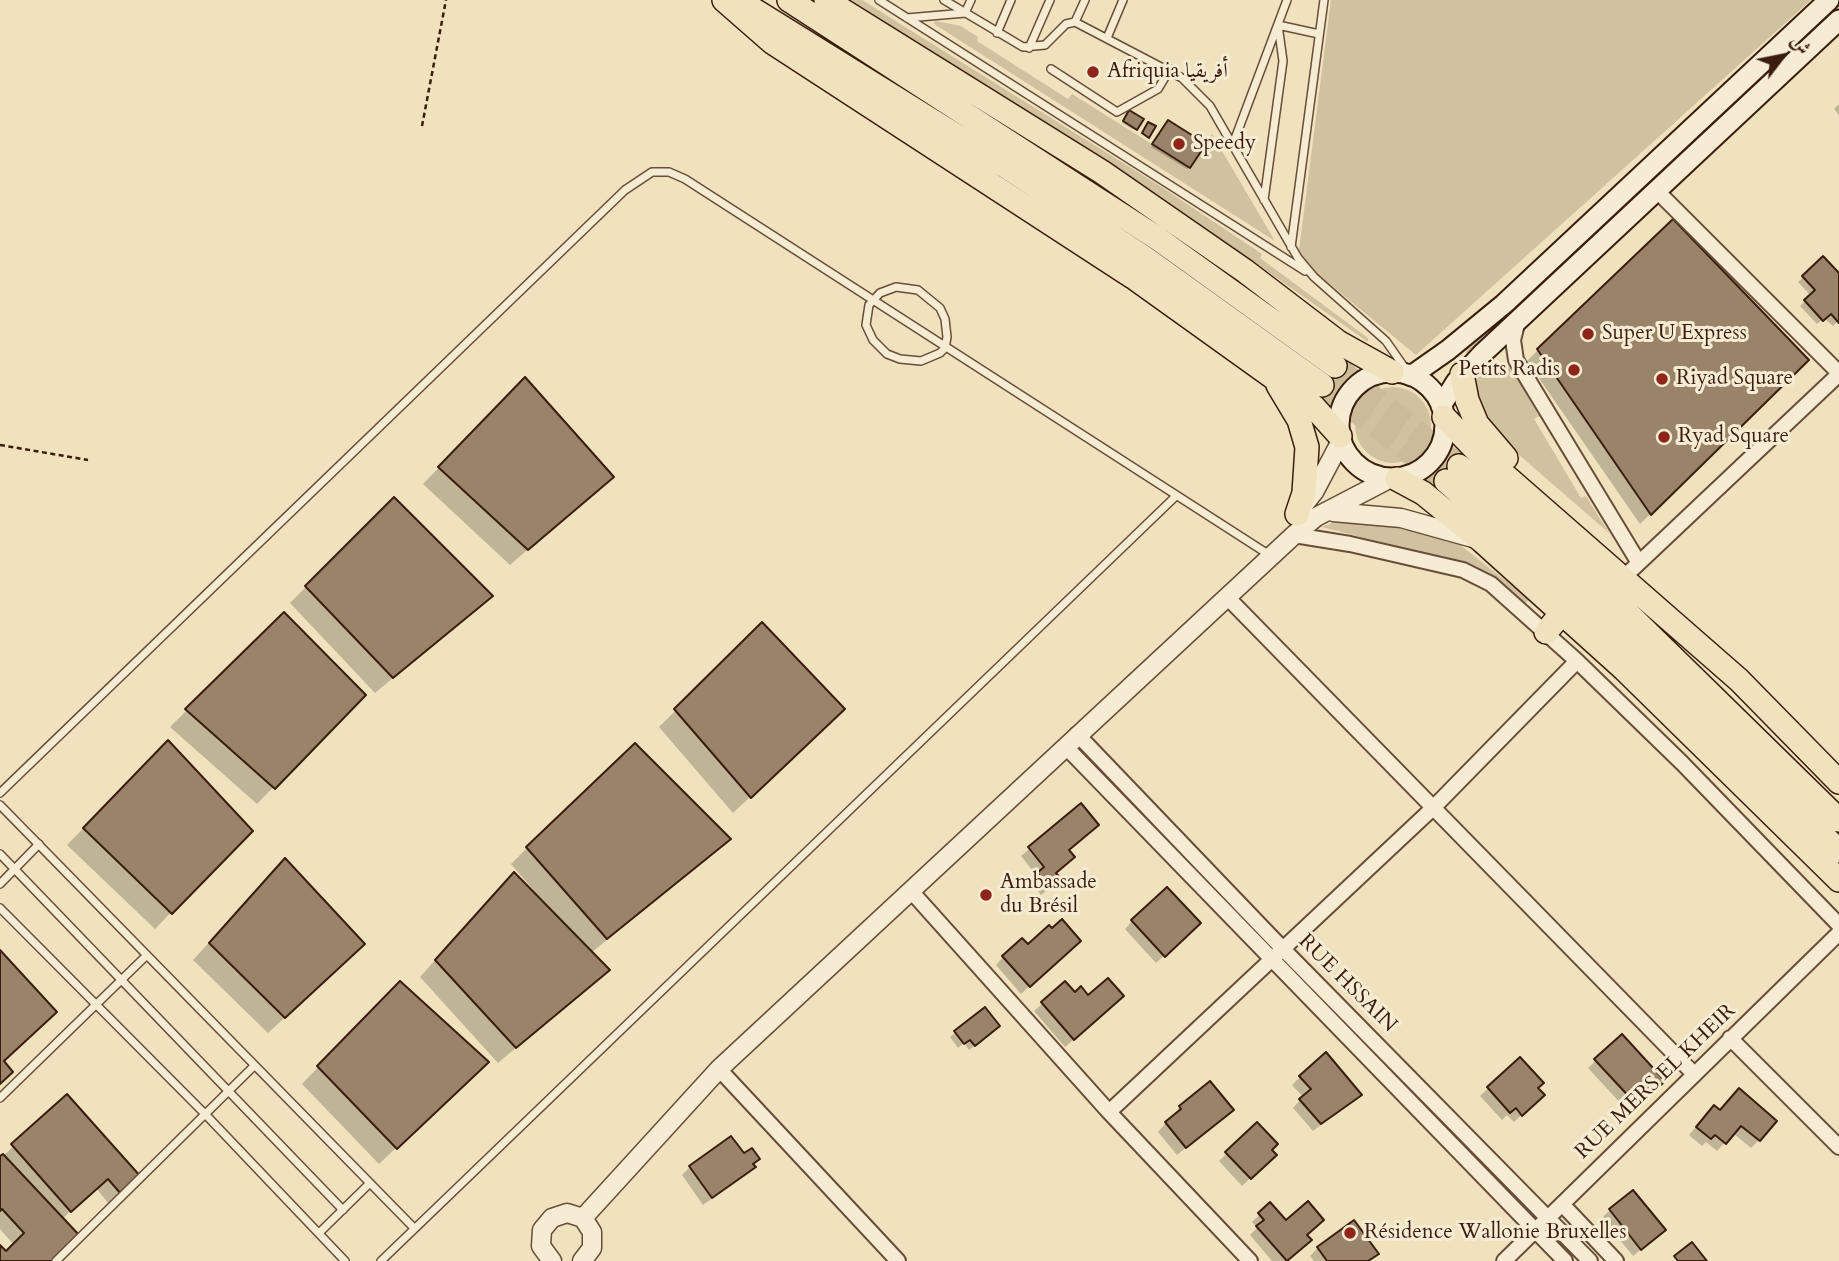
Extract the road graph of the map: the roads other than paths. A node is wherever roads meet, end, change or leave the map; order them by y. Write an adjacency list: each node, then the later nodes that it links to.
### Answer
1 (724, 0): 37 (highway)
2 (738, 0): 3 (highway)
3 (789, 0)
4 (827, 0): 38 (highway)
5 (878, 0): 16 (lane)
6 (944, 0): 15 (lane)
7 (971, 0): 15 (lane)
8 (1011, 0): 20 (lane)
9 (1050, 0): 23 (lane)
10 (1085, 0): 18 (lane)
11 (1123, 0): 22 (lane)
12 (1287, 0): 19 (lane)
13 (1324, 0): 21 (lane)
14 (1829, 0): 38 (main road)
15 (965, 13): 16 (lane); 20 (lane)
16 (906, 18): 30 (lane)
17 (1839, 20): 27 (main road)
18 (1075, 22): 22 (lane); 23 (lane)
19 (1278, 25): 21 (lane); 26 (lane); 28 (lane)
20 (997, 33): 23 (lane)
21 (1319, 34): 29 (lane)
22 (1107, 38): 25 (lane)
23 (1029, 48)
24 (1051, 69): 25 (lane)
25 (1170, 69): 26 (lane)
26 (1233, 144): 28 (lane)
27 (1658, 192): 32 (main road); 36 (street)
28 (1264, 201): 29 (lane)
29 (1291, 248): 30 (lane)
30 (1314, 277): 38 (lane)
31 (871, 300): 33 (lane); 33 (lane); 33 (lane); 56 (lane)
32 (1518, 320): 34 (main road); 35 (street)
33 (945, 348): 43 (lane)
34 (1482, 354): 35 (street); 39 (main road)
35 (1516, 360): 49 (street)
36 (1839, 373): 49 (street)
37 (1270, 374): 41 (highway); 46 (highway)
38 (1404, 374): 40 (main road); 41 (main road)
39 (1462, 374): 40 (main road); 44 (highway)
40 (1443, 411): 42 (main road); 44 (highway)
41 (1340, 439): 42 (main road); 46 (street)
42 (1393, 479): 45 (street); 47 (highway)
43 (1176, 496): 48 (lane); 89 (lane)
44 (1545, 510): 49 (highway)
45 (1329, 512): 46 (street); 47 (street)
46 (1295, 525): 48 (street); 52 (street)
47 (1482, 541): 51 (highway)
48 (1271, 556): 50 (street)
49 (1631, 570): 55 (highway)
50 (1228, 597): 54 (street); 58 (street)
51 (1562, 613): 52 (highway); 64 (highway)
52 (1546, 632): 53 (street)
53 (1577, 661): 58 (street); 68 (street)
54 (1071, 740): 66 (street); 70 (street, RUE HSSAIN); 72 (street, RUE HSSAIN)
55 (1839, 782)
56 (0, 793)
57 (0, 805): 60 (lane)
58 (1433, 808): 70 (street); 78 (street)
59 (1839, 820): 61 (highway)
60 (39, 844): 63 (lane); 71 (lane)
61 (1839, 851)
62 (0, 854): 63 (lane)
63 (15, 869): 65 (lane); 73 (lane)
64 (1839, 880)
65 (0, 884)
66 (911, 891): 77 (street); 81 (street)
67 (0, 908): 74 (lane)
68 (1839, 925)
69 (1839, 933): 75 (street, RUE MERS EL KHEIR)
70 (1282, 948): 72 (street); 87 (street, RUE HSSAIN)
71 (147, 956): 73 (lane); 76 (lane)
72 (1269, 960): 81 (street); 90 (street, RUE HSSAIN)
73 (122, 980): 74 (lane); 79 (lane)
74 (95, 1005): 80 (lane); 82 (lane)
75 (1730, 1038): 78 (street, RUE MERS EL KHEIR); 83 (street)
76 (254, 1066): 79 (lane); 84 (lane)
77 (719, 1069): 88 (street); 97 (street)
78 (1694, 1074): 85 (street, RUE MERS EL KHEIR)
79 (229, 1091): 82 (lane); 86 (lane)
80 (0, 1098)
81 (1109, 1112): 98 (street)
82 (206, 1115): 91 (lane); 95 (lane)
83 (1839, 1147)
84 (370, 1183): 86 (lane); 89 (lane)
85 (1562, 1204): 87 (street, RUE MERS EL KHEIR); 102 (street)
86 (343, 1209): 91 (lane)
87 (1549, 1217): 90 (street, RUE MERS EL KHEIR); 101 (street, RUE HSSAIN)
88 (583, 1218): 93 (street); 94 (street)
89 (414, 1228): 92 (lane)
90 (1535, 1231): 99 (street, RUE MERS EL KHEIR); 100 (street, RUE HSSAIN)
91 (319, 1233): 96 (lane)
92 (386, 1259)
93 (544, 1259)
94 (588, 1259)
95 (56, 1261)
96 (345, 1261)
97 (898, 1261)
98 (1250, 1261)
99 (1504, 1261)
100 (1564, 1261)
101 (1590, 1261)
102 (1616, 1261)

